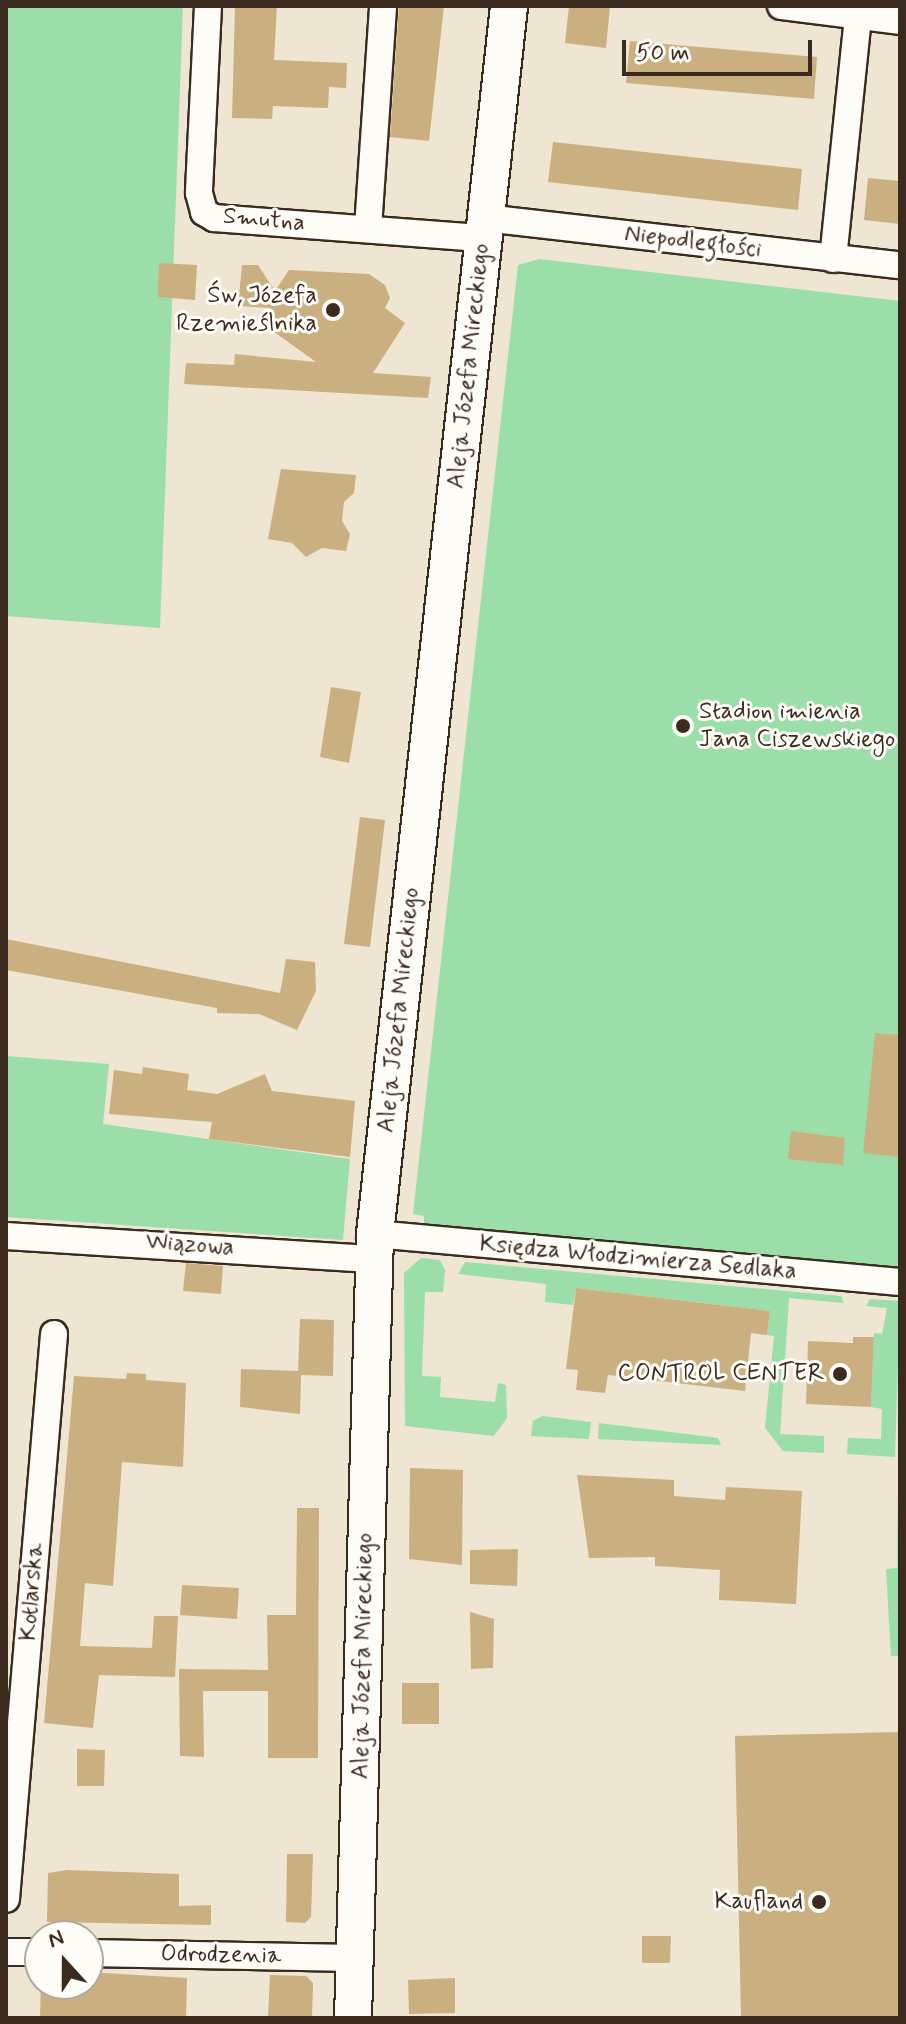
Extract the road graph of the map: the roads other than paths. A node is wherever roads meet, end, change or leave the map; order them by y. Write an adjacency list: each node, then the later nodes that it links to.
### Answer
1 (208, 6): 7 (street, Smutna)
2 (383, 6): 7 (street)
3 (509, 6): 8 (street, Aleja Józefa Mireckiego)
4 (781, 6): 5 (street)
5 (858, 11): 6 (street); 9 (street)
6 (900, 21)
7 (368, 228): 8 (street, Smutna)
8 (484, 228): 9 (street, Niepodległości); 12 (street, Aleja Józefa Mireckiego)
9 (833, 259): 10 (street, Niepodległości)
10 (900, 265)
11 (6, 1236): 12 (street, Wiązowa)
12 (375, 1247): 13 (street, Księdza Włodzimierza Sedlaka); 18 (street, Aleja Józefa Mireckiego)
13 (900, 1282)
14 (54, 1334): 15 (street, Kotlarska)
15 (19, 1597): 16 (street, Kotlarska)
16 (6, 1899)
17 (104, 1953): 18 (street, Odrodzenia)
18 (354, 1958): 19 (street, Aleja Józefa Mireckiego)
19 (353, 2018)

